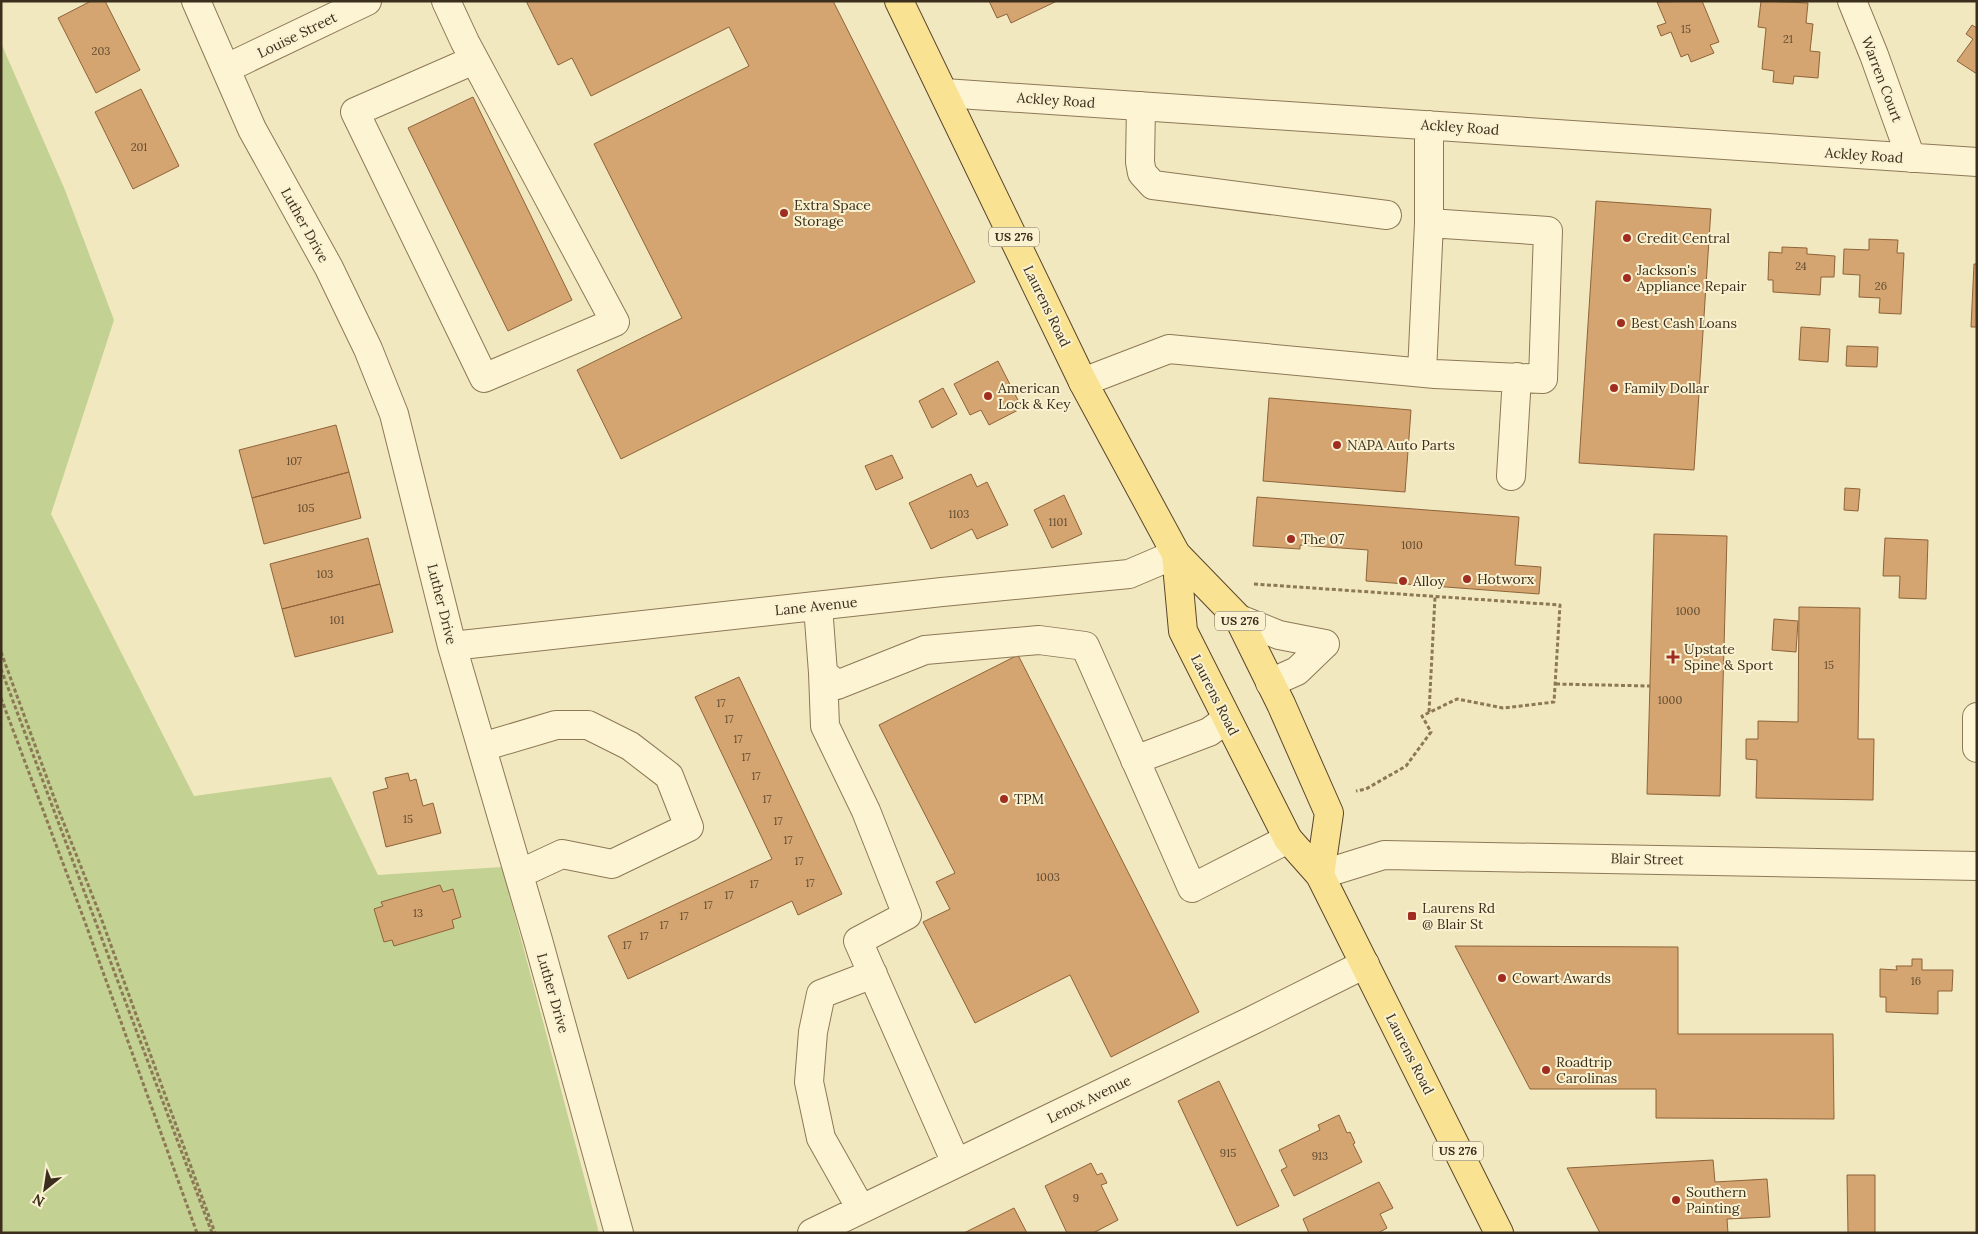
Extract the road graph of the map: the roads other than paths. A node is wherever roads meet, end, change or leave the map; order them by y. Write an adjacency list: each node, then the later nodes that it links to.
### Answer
1 (196, 1): 7 (street, Luther Drive)
2 (367, 1): 7 (street, Louise Street)
3 (446, 1): 6 (street)
4 (899, 1): 8 (main road, Laurens Road / US 276)
5 (1852, 1): 11 (street, Warren Court)
6 (474, 60): 6 (street)
7 (227, 68): 22 (street, Luther Drive)
8 (944, 93): 9 (street, Ackley Road); 17 (main road, Laurens Road / US 276)
9 (1141, 106): 10 (street, Ackley Road); 13 (street)
10 (1429, 125): 11 (street, Ackley Road); 14 (street)
11 (1911, 158): 12 (street, Ackley Road)
12 (1977, 162)
13 (1387, 215)
14 (1429, 222): 15 (street); 16 (street)
15 (1422, 372): 16 (street); 17 (street)
16 (1517, 378): 18 (street)
17 (1084, 382): 19 (main road, Laurens Road / US 276)
18 (1512, 476)
19 (1176, 554): 20 (street, Lane Avenue); 21 (main road, Laurens Road / US 276); 26 (main road, Laurens Road / US 276)
20 (818, 606): 22 (street, Lane Avenue); 23 (street)
21 (1239, 619): 24 (main road, Laurens Road / US 276); 24 (street)
22 (452, 646): 27 (street, Luther Drive)
23 (823, 673): 29 (street); 35 (street)
24 (1270, 683): 33 (main road, Laurens Road / US 276)
25 (1977, 717): 28 (street)
26 (1227, 719): 29 (street); 30 (main road, Laurens Road / US 276)
27 (482, 747): 32 (street, Luther Drive); 32 (street)
28 (1977, 748)
29 (1135, 760): 30 (street)
30 (1288, 839): 33 (main road, Laurens Road / US 276)
31 (1977, 866): 33 (street, Blair Street)
32 (519, 874): 38 (street, Luther Drive)
33 (1320, 875): 34 (main road, Laurens Road / US 276)
34 (1365, 964): 36 (street, Lenox Avenue); 40 (main road, Laurens Road / US 276)
35 (873, 974): 36 (street); 37 (street)
36 (956, 1163): 37 (street, Lenox Avenue)
37 (861, 1209): 39 (street, Lenox Avenue)
38 (619, 1233)
39 (812, 1233)
40 (1499, 1233)

